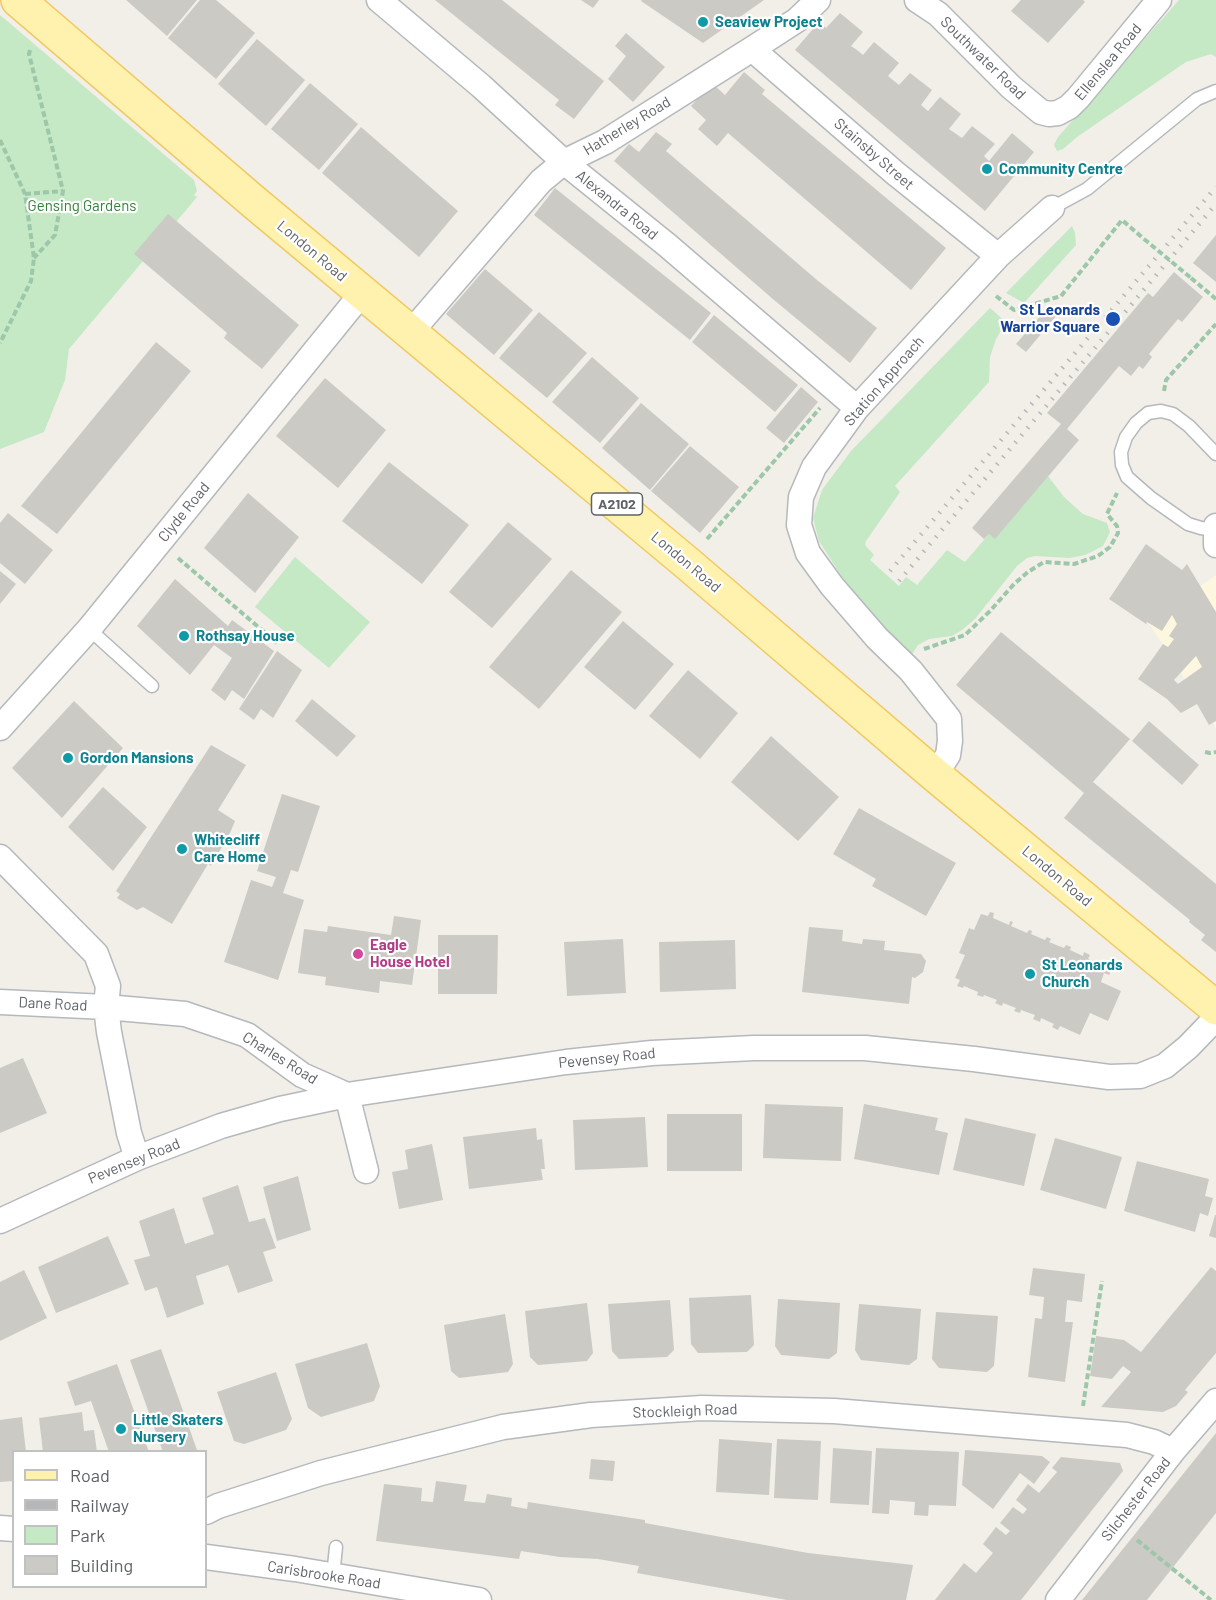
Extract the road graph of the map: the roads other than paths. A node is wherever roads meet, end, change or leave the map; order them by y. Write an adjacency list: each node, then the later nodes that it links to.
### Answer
1 (379, 0): 9 (street, Alexandra Road)
2 (818, 0): 6 (street, Hatherley Road)
3 (917, 0): 8 (street, Southwater Road)
4 (1159, 0): 8 (street, Ellenslea Road)
5 (28, 9): 12 (main road, London Road / A2102)
6 (752, 49): 9 (street, Hatherley Road); 11 (street, Stainsby Street)
7 (1216, 91): 10 (lane, Station Approach)
8 (1050, 114)
9 (564, 162): 13 (street, Hatherley Road); 14 (street, Alexandra Road)
10 (1052, 208): 11 (street, Station Approach)
11 (998, 256): 14 (street, Station Approach)
12 (363, 292): 13 (main road, London Road / A2102); 17 (street, Clyde Road)
13 (411, 332): 20 (main road, London Road / A2102)
14 (857, 408): 20 (street, Station Approach)
15 (1216, 454): 16 (lane)
16 (1216, 533)
17 (89, 629): 18 (lane); 19 (street, Clyde Road)
18 (152, 686)
19 (0, 728)
20 (935, 775): 24 (main road, London Road / A2102)
21 (0, 857): 23 (street)
22 (0, 1002): 23 (street, Dane Road)
23 (106, 1007): 26 (street, Charles Road); 27 (street)
24 (1216, 1008)
25 (1216, 1018): 26 (street, Pevensey Road)
26 (347, 1095): 27 (street, Pevensey Road); 28 (street)
27 (137, 1158): 29 (street, Pevensey Road)
28 (366, 1171)
29 (0, 1221)
30 (1216, 1401): 31 (street, Silchester Road)
31 (1173, 1451): 32 (street, Stockleigh Road); 38 (street, Silchester Road)
32 (207, 1512)
33 (336, 1547): 35 (lane)
34 (207, 1557): 35 (street, Carisbrooke Road)
35 (333, 1576): 36 (street, Carisbrooke Road)
36 (429, 1596): 37 (street, Carisbrooke Road)
37 (479, 1600)
38 (1058, 1600)

